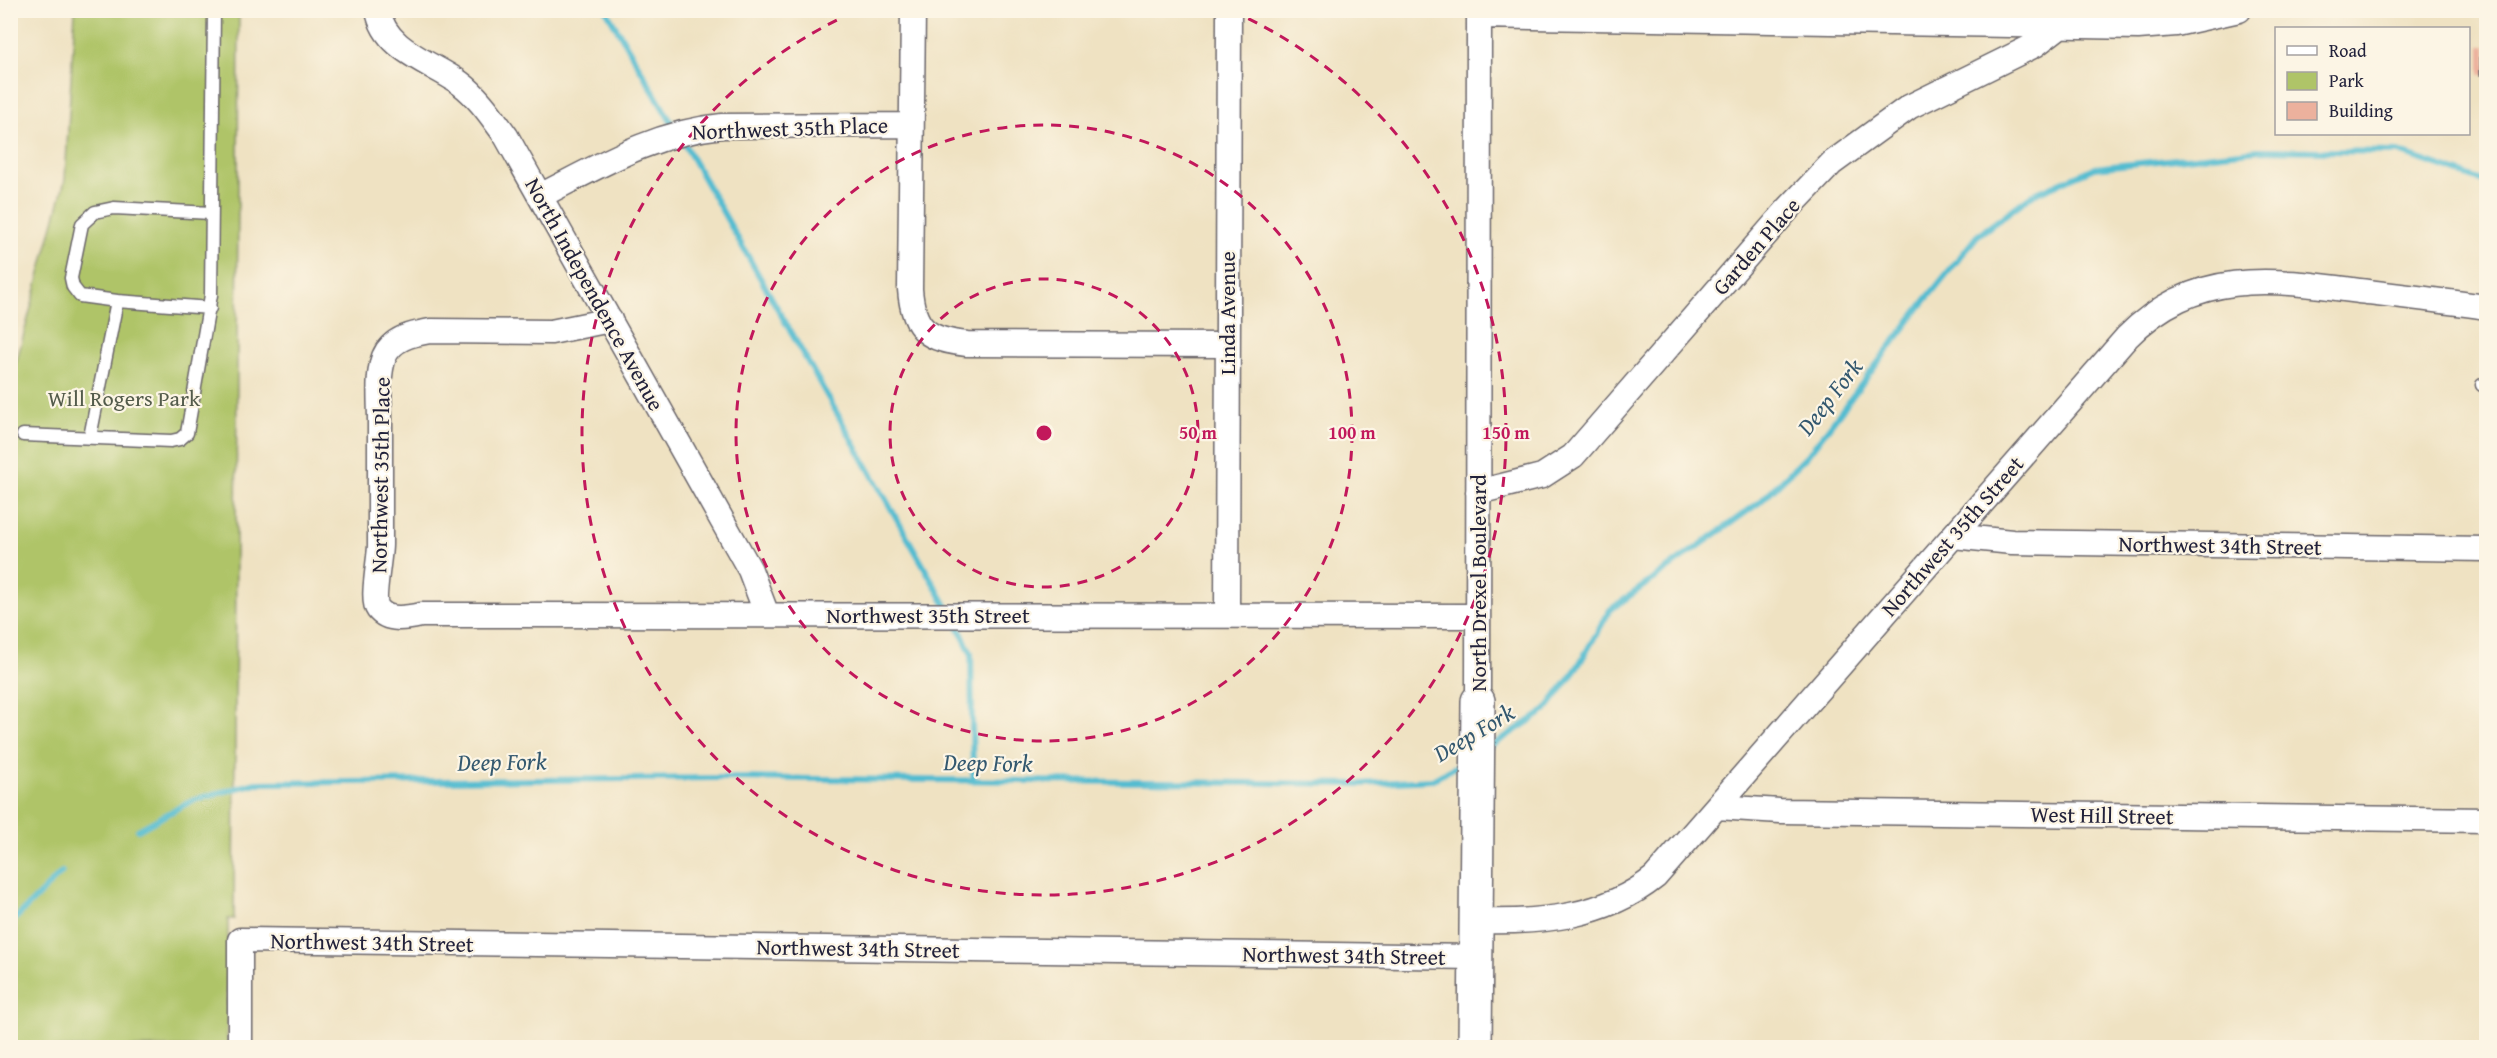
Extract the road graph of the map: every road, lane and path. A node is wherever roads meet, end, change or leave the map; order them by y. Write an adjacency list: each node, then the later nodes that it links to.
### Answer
1 (214, 10): 10 (lane)
2 (378, 10): 9 (street, North Independence Avenue)
3 (913, 10): 8 (street)
4 (1229, 10): 15 (street, Linda Avenue)
5 (2239, 10): 7 (street)
6 (1479, 13): 7 (street); 18 (street, North Drexel Boulevard)
7 (2061, 26): 18 (street, Garden Place)
8 (911, 125): 9 (street, Northwest 35th Place); 15 (street)
9 (540, 196): 14 (street, North Independence Avenue)
10 (211, 213): 11 (lane); 13 (lane)
11 (117, 301): 13 (lane); 17 (lane)
12 (2487, 307): 19 (street, Northwest 35th Street)
13 (210, 308): 17 (lane)
14 (610, 320): 21 (street, Northwest 35th Place); 22 (street, North Independence Avenue)
15 (1227, 345): 23 (street, Linda Avenue)
16 (23, 435): 17 (lane)
17 (90, 437)
18 (1478, 492): 24 (street, North Drexel Boulevard)
19 (1953, 536): 20 (street, Northwest 34th Street); 26 (street, Northwest 35th Street)
20 (2487, 549)
21 (380, 611): 22 (street, Northwest 35th Street)
22 (767, 615): 23 (street, Northwest 35th Street)
23 (1227, 615): 24 (street, Northwest 35th Street)
24 (1478, 616): 25 (street, North Drexel Boulevard)
25 (1478, 701): 28 (street, North Drexel Boulevard)
26 (1717, 807): 27 (street, West Hill Street); 28 (street, Northwest 35th Street)
27 (2487, 820)
28 (1475, 921): 29 (street, North Drexel Boulevard)
29 (1475, 957): 30 (street, Northwest 34th Street); 31 (street, North Drexel Boulevard)
30 (240, 1047)
31 (1475, 1047)

